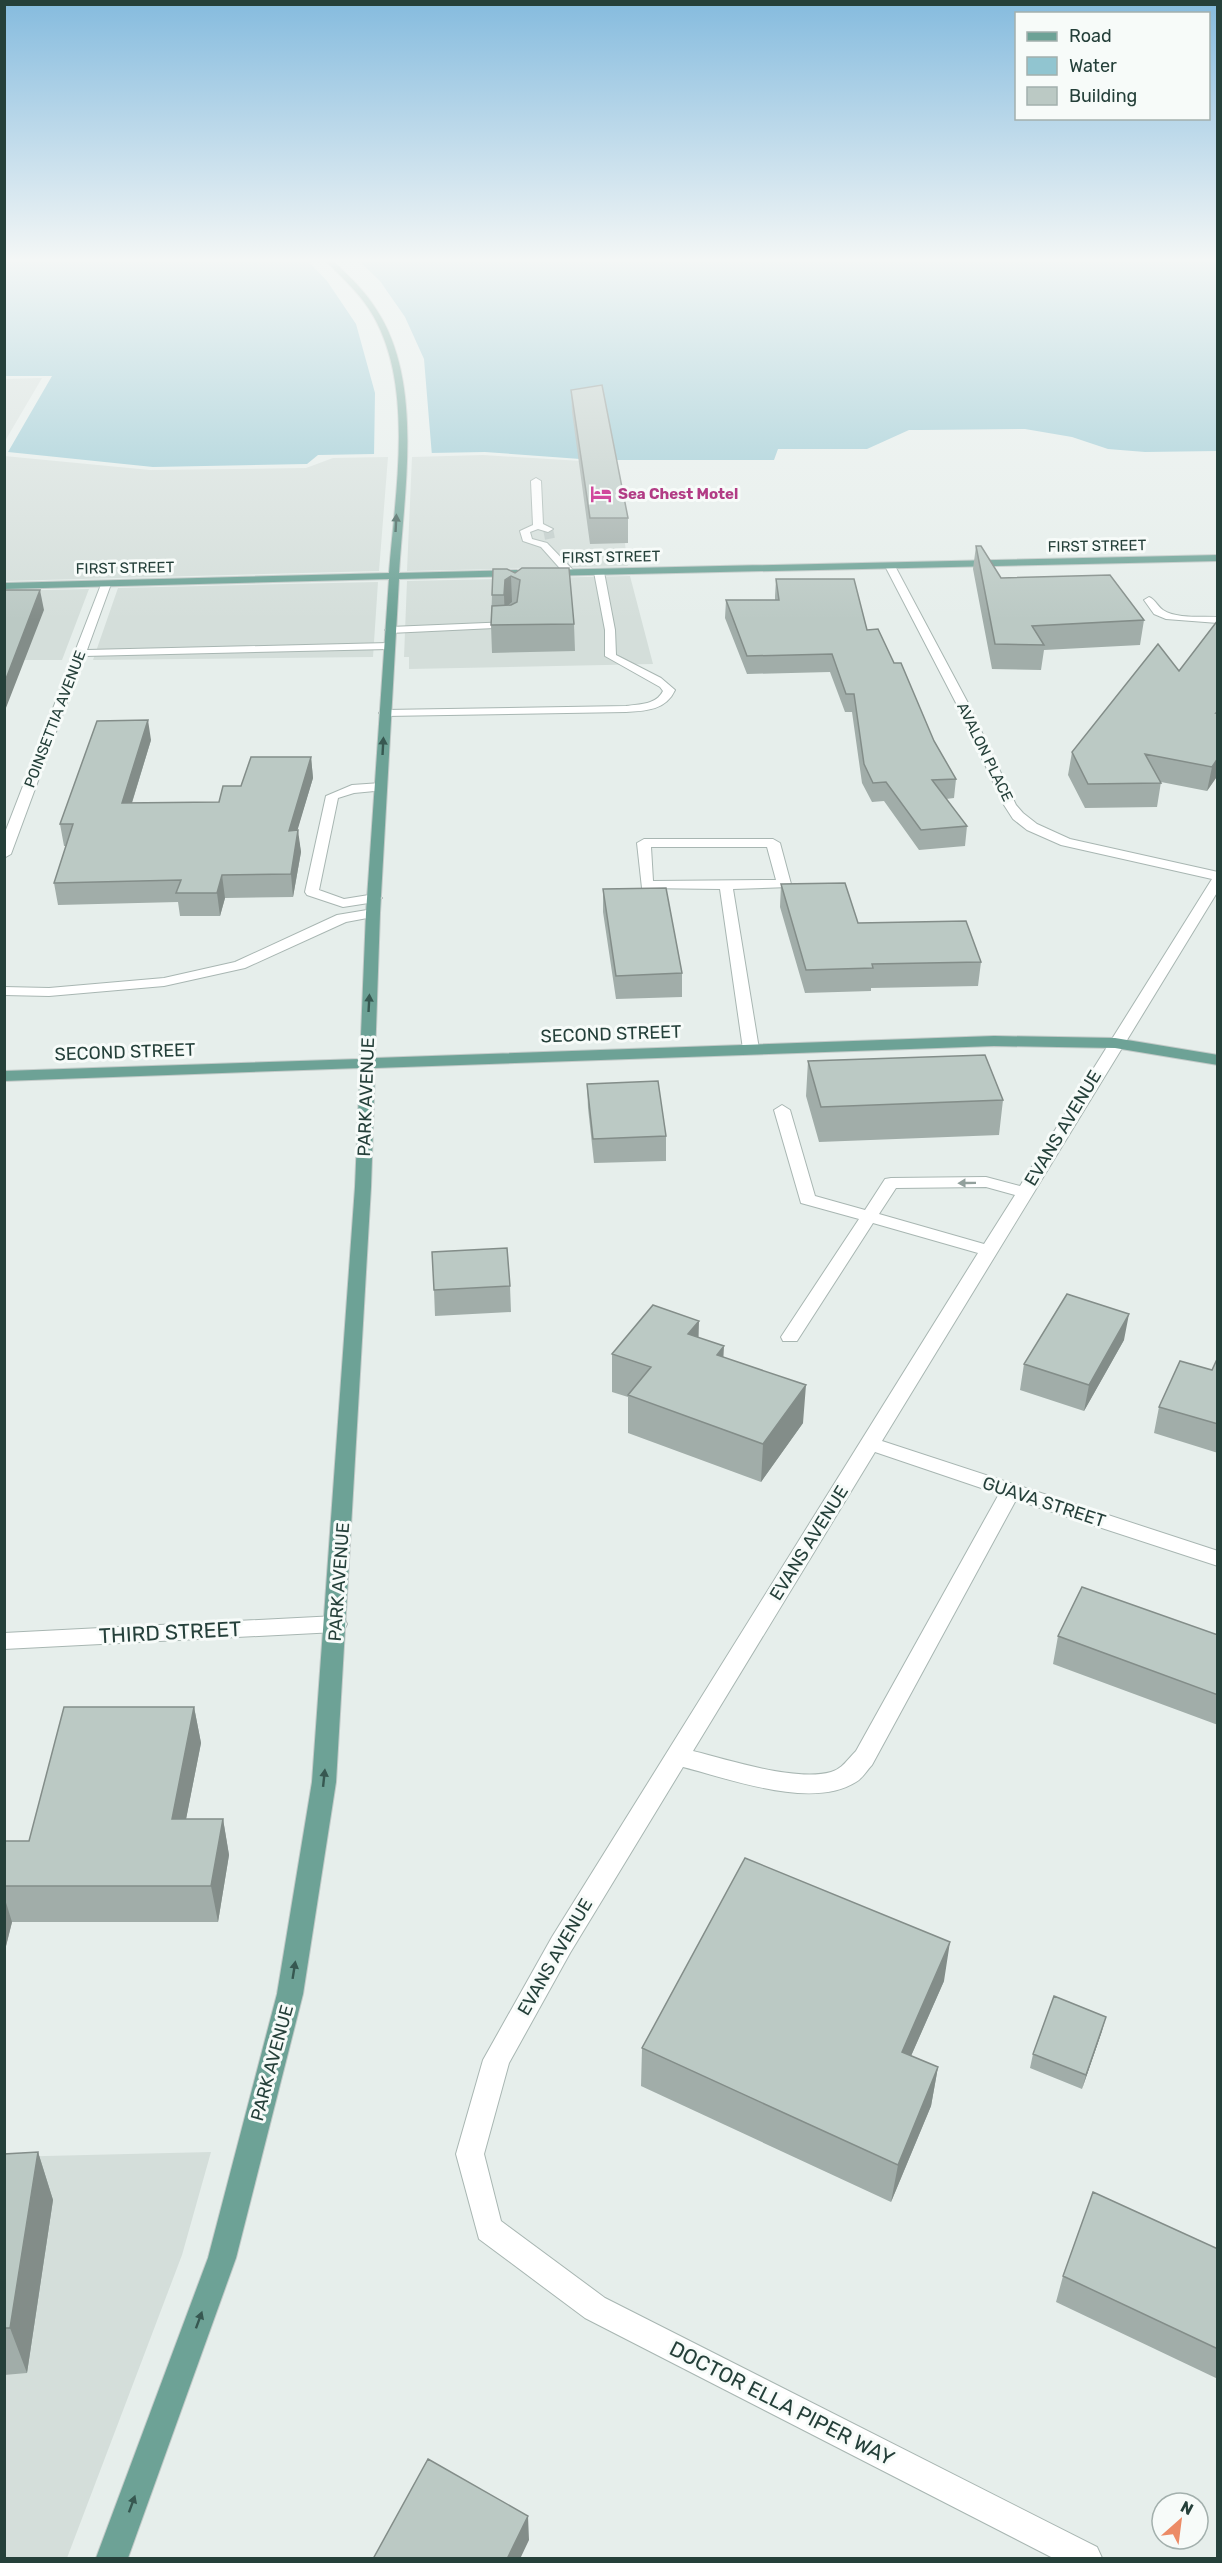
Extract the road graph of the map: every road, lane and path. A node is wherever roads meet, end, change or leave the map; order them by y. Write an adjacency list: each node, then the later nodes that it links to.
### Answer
1 (400, 381): 7 (main road, PARK AVENUE, one-way to 1)
2 (536, 481): 5 (street)
3 (1218, 558): 4 (main road, FIRST STREET)
4 (890, 566): 6 (main road, FIRST STREET); 19 (street, AVALON PLACE)
5 (569, 572): 6 (main road, FIRST STREET); 7 (main road, FIRST STREET)
6 (599, 572): 16 (street)
7 (393, 576): 8 (main road, FIRST STREET); 13 (main road, PARK AVENUE)
8 (106, 584): 9 (main road, FIRST STREET); 15 (street, POINSETTIA AVENUE)
9 (4, 586)
10 (1149, 600): 12 (street)
11 (513, 617): 13 (street)
12 (1218, 620)
13 (390, 630): 14 (main road, PARK AVENUE)
14 (389, 646): 15 (street); 16 (main road, PARK AVENUE)
15 (80, 654): 18 (street, POINSETTIA AVENUE)
16 (385, 713): 17 (main road, PARK AVENUE, one-way to 16)
17 (381, 788): 21 (main road, PARK AVENUE); 21 (street)
18 (4, 854)
19 (1218, 877): 24 (street, EVANS AVENUE)
20 (726, 885): 20 (street); 25 (street)
21 (375, 898): 22 (main road, PARK AVENUE)
22 (373, 913): 23 (street); 27 (main road, PARK AVENUE, one-way to 22)
23 (4, 991)
24 (1115, 1043): 25 (main road, SECOND STREET); 26 (main road, SECOND STREET); 30 (street, EVANS AVENUE)
25 (751, 1049): 27 (main road, SECOND STREET)
26 (1218, 1060)
27 (366, 1062): 28 (main road, SECOND STREET); 37 (main road, PARK AVENUE)
28 (4, 1076)
29 (782, 1110): 31 (street)
30 (1024, 1192): 31 (street, one-way to 31); 32 (street, EVANS AVENUE)
31 (869, 1216): 32 (street); 33 (street)
32 (989, 1251): 34 (street, EVANS AVENUE)
33 (790, 1336)
34 (871, 1444): 35 (street, GUAVA STREET); 39 (street, EVANS AVENUE)
35 (1011, 1491): 36 (street, GUAVA STREET); 39 (street)
36 (1218, 1559)
37 (336, 1624): 38 (street, THIRD STREET); 41 (main road, PARK AVENUE, one-way to 37)
38 (4, 1641)
39 (678, 1756): 40 (street, EVANS AVENUE)
40 (489, 2229): 42 (street, DOCTOR ELLA PIPER WAY)
41 (112, 2559)
42 (1086, 2559)

